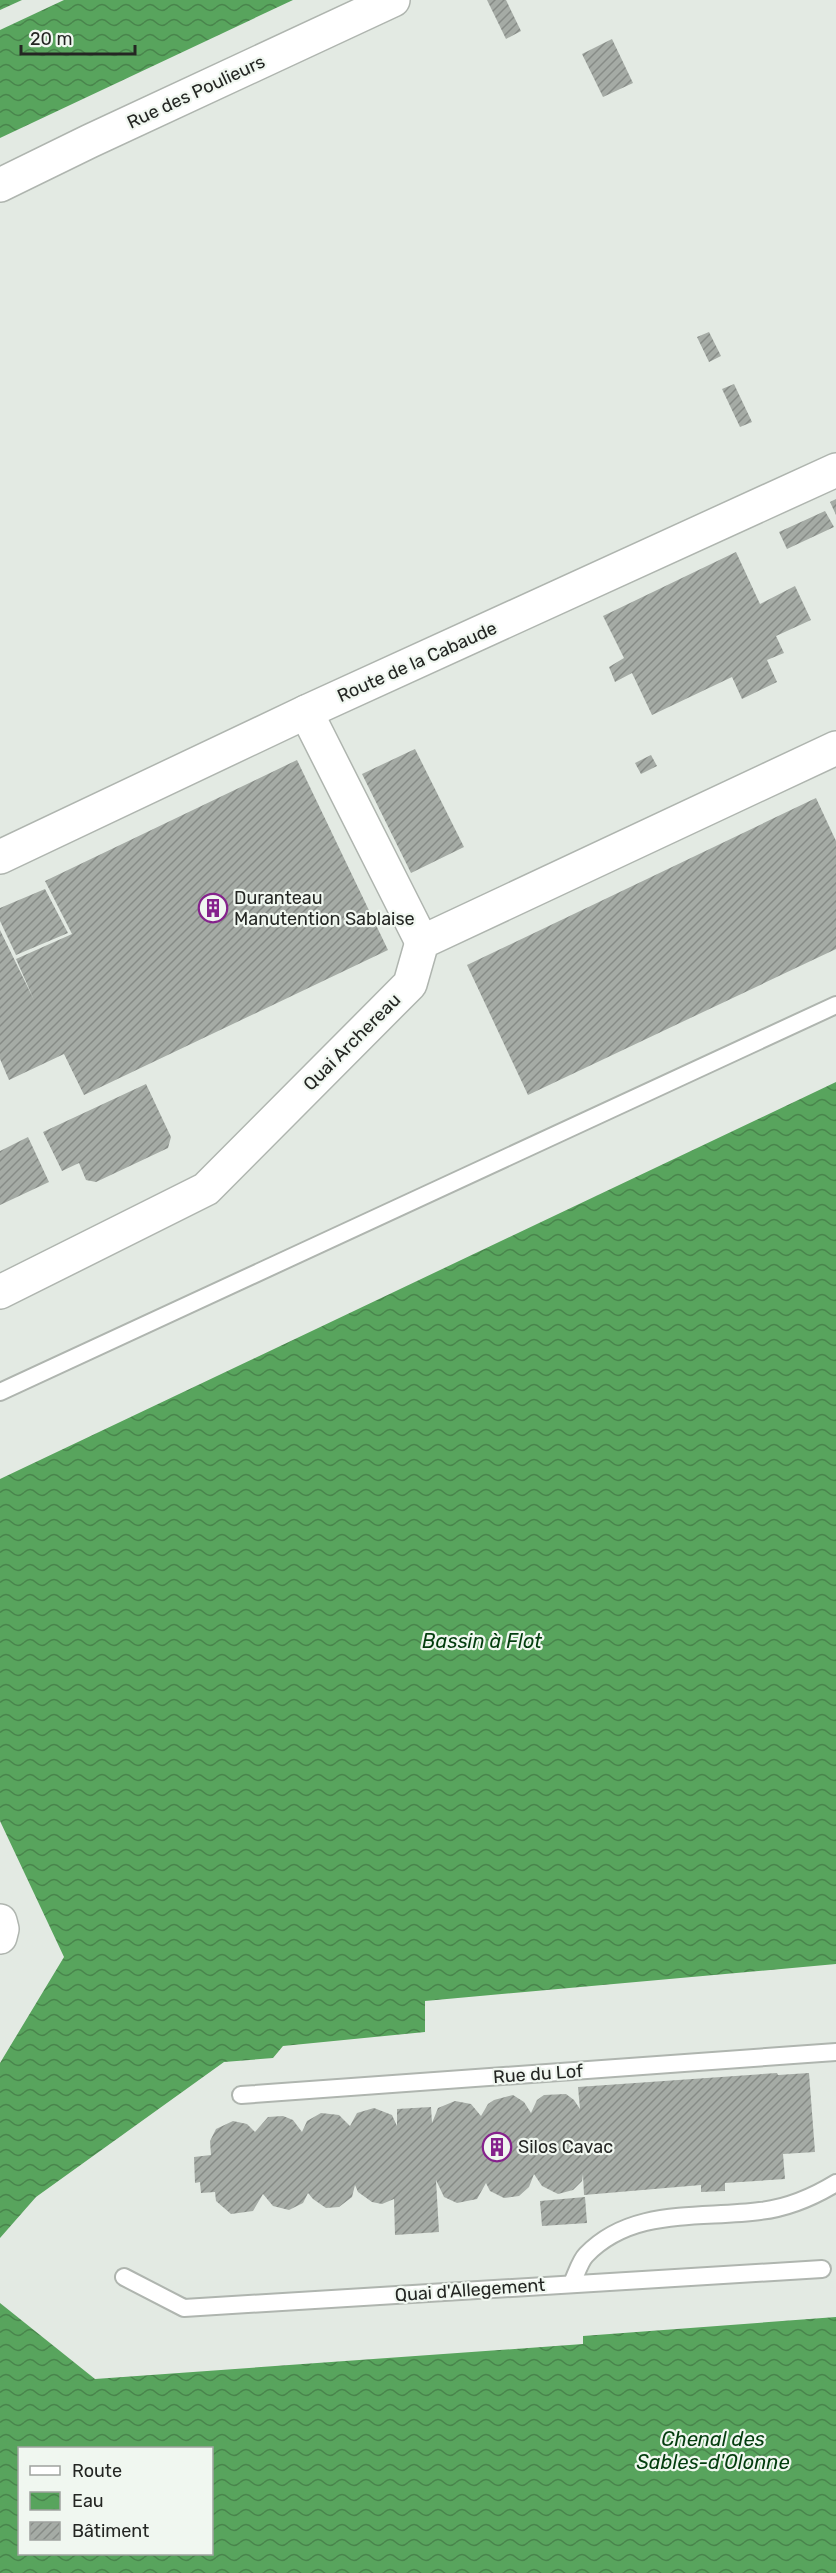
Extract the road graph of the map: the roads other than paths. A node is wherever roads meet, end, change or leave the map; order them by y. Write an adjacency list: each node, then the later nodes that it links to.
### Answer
1 (393, 0): 2 (street, Rue des Poulieurs)
2 (0, 185)
3 (836, 470): 4 (street, Route de la Cabaude)
4 (306, 712): 6 (street, Route de la Cabaude); 7 (street)
5 (834, 753): 7 (street)
6 (0, 857)
7 (422, 942): 9 (street, Quai Archereau)
8 (836, 1005): 10 (lane)
9 (0, 1292)
10 (0, 1392)
11 (0, 1921): 12 (street)
12 (0, 1937)
13 (836, 2052): 14 (lane, Rue du Lof)
14 (241, 2095)
15 (836, 2182): 18 (lane)
16 (822, 2269): 18 (lane, Quai d'Allegement)
17 (124, 2277): 18 (lane, Quai d'Allegement)
18 (572, 2283)

